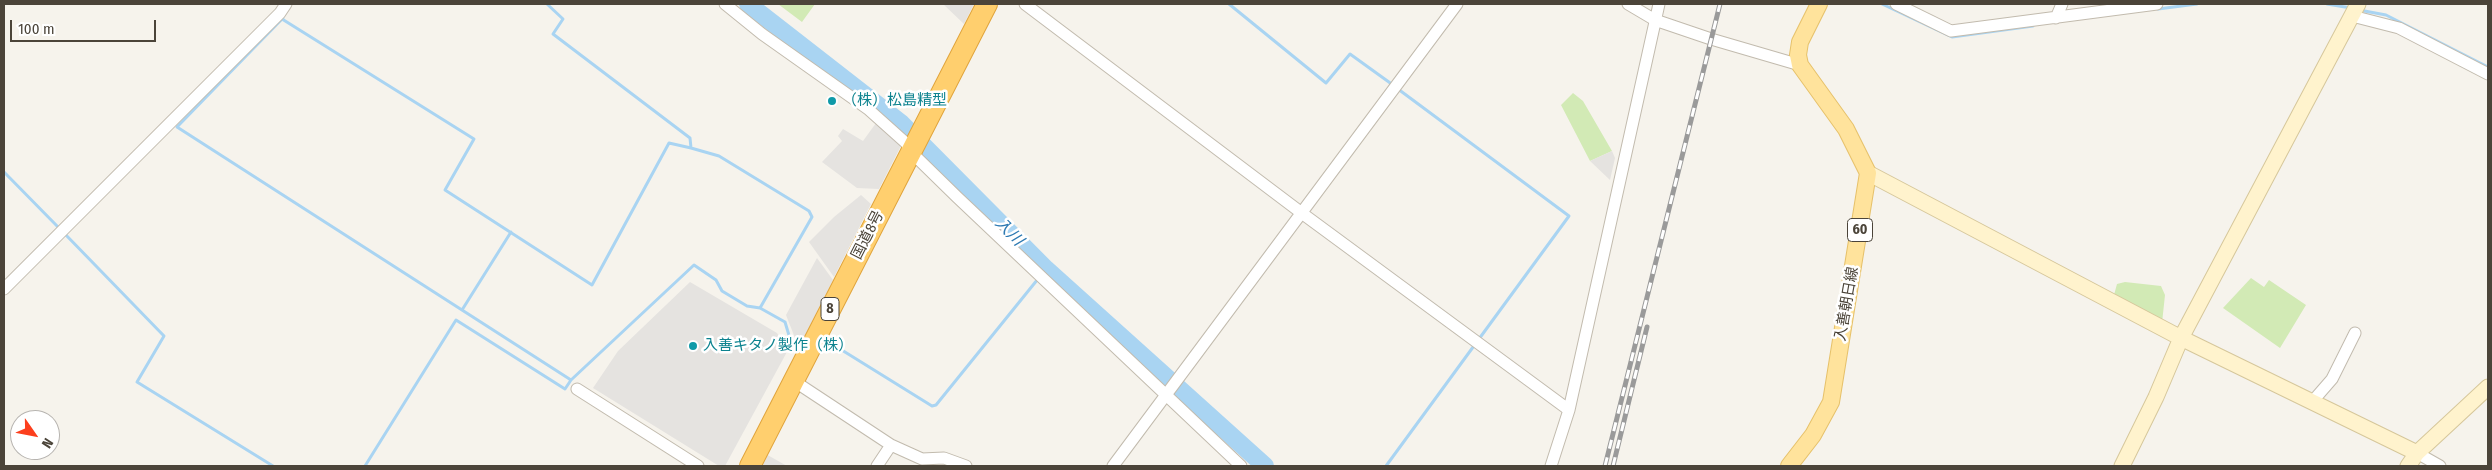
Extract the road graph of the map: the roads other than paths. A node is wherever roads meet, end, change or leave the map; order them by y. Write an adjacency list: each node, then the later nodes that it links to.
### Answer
1 (286, 4): 20 (street)
2 (725, 4): 17 (street)
3 (987, 4): 17 (highway, 国道8号 / 8)
4 (1025, 4): 19 (street)
5 (1457, 4): 19 (street)
6 (1628, 4): 14 (street)
7 (1659, 4): 14 (street)
8 (1819, 4): 15 (main road)
9 (1896, 4): 13 (street)
10 (2062, 4): 13 (street)
11 (2157, 4): 13 (street)
12 (2355, 10): 16 (street); 22 (street)
13 (2056, 18)
14 (1655, 20): 15 (street); 28 (street)
15 (1800, 65): 18 (main road)
16 (2488, 74)
17 (911, 152): 23 (highway, 国道8号 / 8); 26 (street)
18 (1868, 173): 22 (street); 38 (main road, 入善朝日線 / 60)
19 (1302, 214): 26 (street); 28 (street)
20 (4, 289)
21 (2355, 333): 27 (street)
22 (2181, 338): 27 (street); 39 (street)
23 (794, 381): 29 (street); 32 (highway, 国道8号 / 8)
24 (2488, 387): 30 (street)
25 (577, 390): 31 (street)
26 (1165, 397): 35 (street); 36 (street)
27 (2312, 402): 30 (street)
28 (1569, 410): 37 (street)
29 (891, 445): 33 (street); 34 (street)
30 (2417, 453): 40 (street); 41 (street)
31 (698, 466)
32 (750, 466)
33 (877, 466)
34 (966, 466)
35 (1112, 466)
36 (1241, 466)
37 (1551, 466)
38 (1789, 466)
39 (2122, 466)
40 (2408, 466)
41 (2440, 466)

